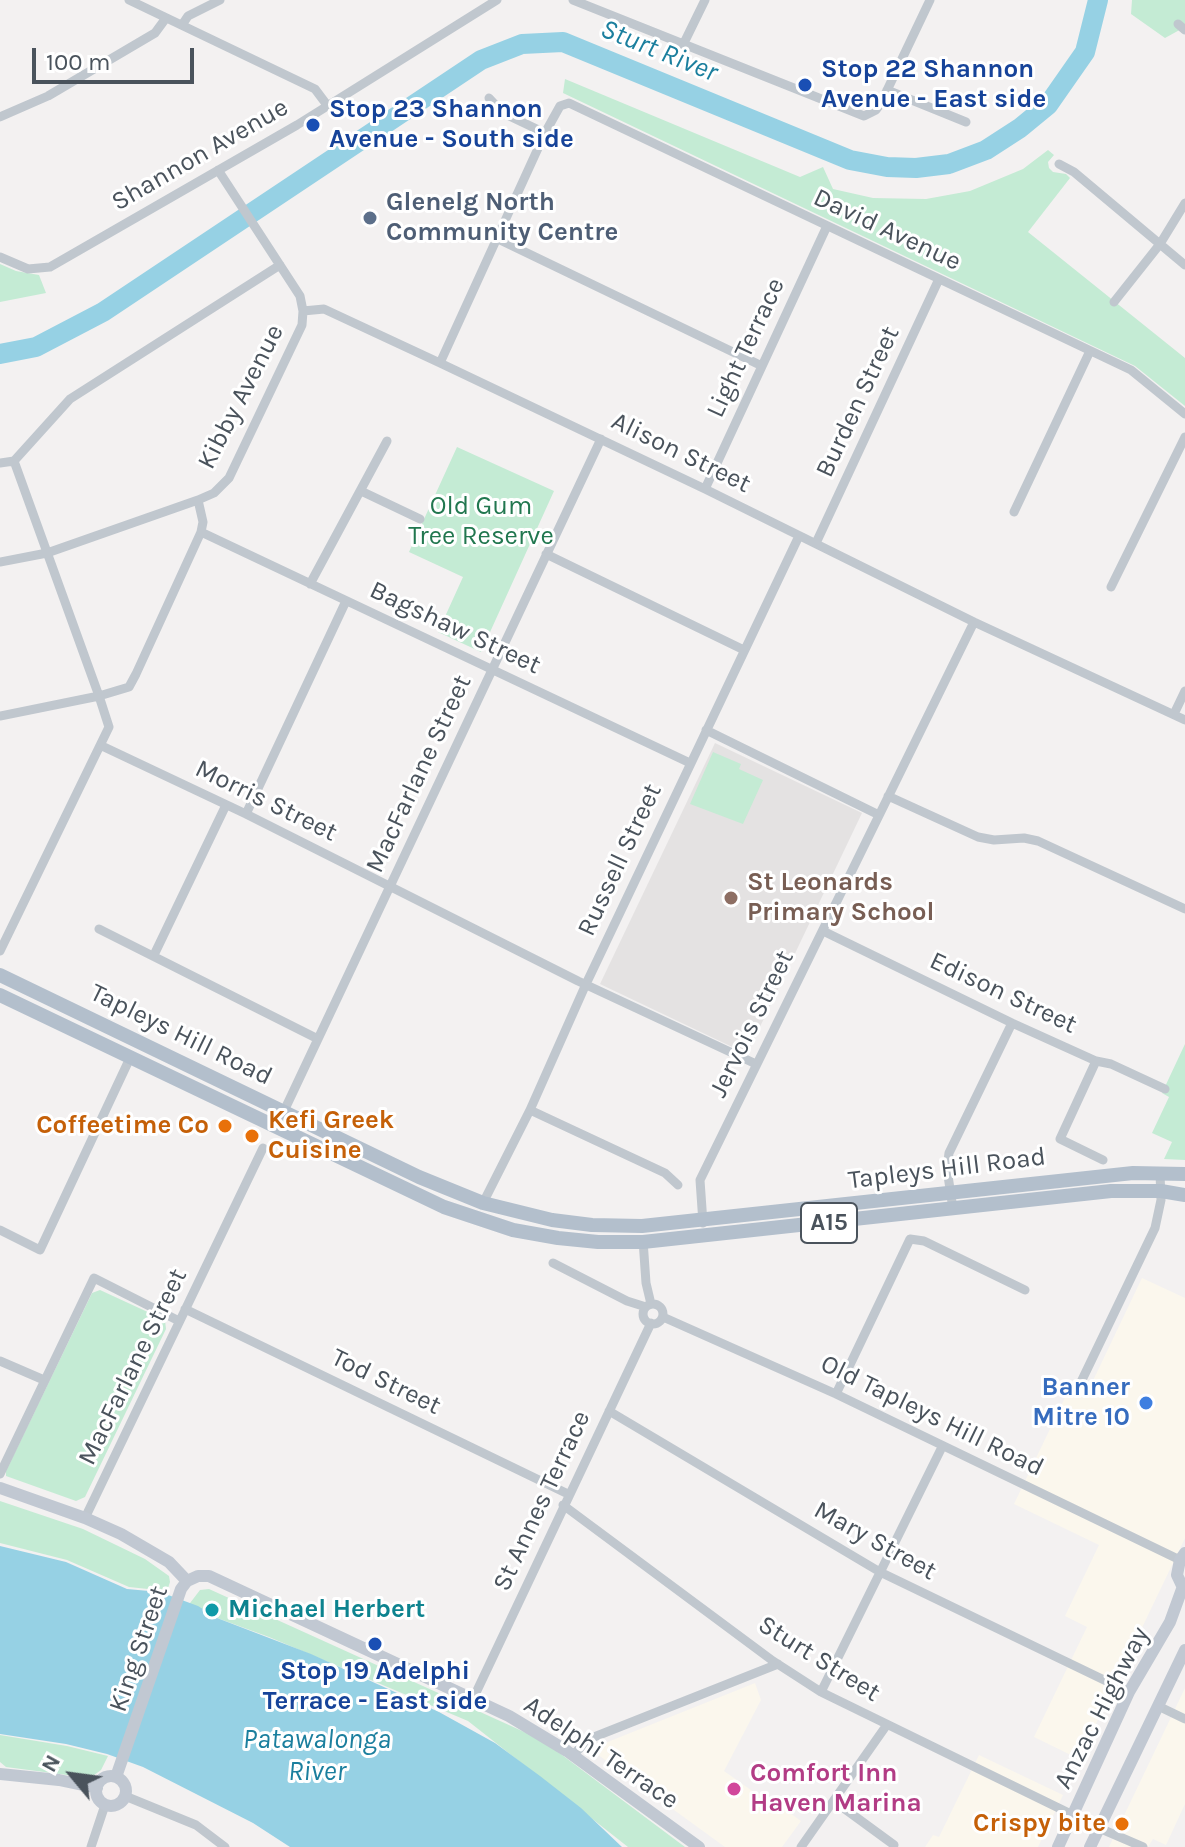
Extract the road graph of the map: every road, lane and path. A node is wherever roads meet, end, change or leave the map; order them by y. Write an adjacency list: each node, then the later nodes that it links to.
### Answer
1 (129, 0): 7 (street)
2 (220, 0): 8 (street)
3 (573, 0): 9 (street)
4 (705, 0): 9 (street)
5 (930, 0): 10 (street)
6 (493, 1): 12 (street, Shannon Avenue)
7 (166, 18): 8 (street); 13 (street)
8 (182, 25): 12 (street)
9 (683, 45): 10 (street)
10 (887, 90): 14 (street)
11 (489, 98): 15 (street)
12 (327, 105): 17 (street, Shannon Avenue)
13 (0, 117)
14 (966, 122)
15 (545, 133): 19 (street, David Avenue); 20 (street)
16 (1059, 164): 21 (street)
17 (218, 170): 22 (street, Shannon Avenue); 23 (street)
18 (1185, 203): 21 (street)
19 (827, 226): 25 (street, David Avenue); 30 (street, Light Terrace)
20 (498, 239): 29 (street); 30 (street)
21 (1160, 244): 24 (street); 26 (street)
22 (0, 257)
23 (280, 265): 27 (street); 35 (street)
24 (1185, 265)
25 (939, 279): 28 (street, David Avenue); 44 (street, Burden Street)
26 (1114, 302)
27 (303, 311): 29 (street, Alison Street); 39 (street, Kibby Avenue)
28 (1090, 351): 31 (street, David Avenue); 40 (street)
29 (440, 363): 33 (street, Alison Street)
30 (762, 366): 37 (street, Light Terrace)
31 (1185, 414)
32 (1185, 437): 49 (street)
33 (601, 439): 37 (street, Alison Street); 46 (street, MacFarlane Street)
34 (387, 441): 38 (street)
35 (14, 461): 36 (street); 45 (street)
36 (0, 463)
37 (705, 489): 43 (street, Alison Street)
38 (361, 491): 41 (street); 48 (street)
39 (198, 500): 42 (street, Kibby Avenue); 45 (street)
40 (1014, 512)
41 (420, 519)
42 (201, 532): 48 (street, Bagshaw Street); 55 (street)
43 (799, 536): 44 (street, Alison Street); 52 (street, Russell Street)
44 (816, 543): 51 (street, Alison Street)
45 (47, 553): 47 (street); 55 (street)
46 (546, 554): 52 (street); 53 (street, MacFarlane Street)
47 (0, 562)
48 (310, 584): 50 (street, Bagshaw Street)
49 (1111, 587)
50 (346, 601): 53 (street, Bagshaw Street); 64 (street)
51 (974, 622): 56 (street, Alison Street); 62 (street, Jervois Street)
52 (744, 650): 59 (street, Russell Street)
53 (492, 670): 61 (street, Bagshaw Street); 66 (street, MacFarlane Street)
54 (1185, 691): 56 (street)
55 (99, 696): 57 (street); 60 (street)
56 (1174, 714): 58 (street, Alison Street)
57 (0, 716)
58 (1185, 720)
59 (706, 730): 61 (street, Russell Street); 65 (street)
60 (102, 746): 63 (street, Morris Street); 70 (street)
61 (690, 763): 73 (street, Russell Street)
62 (888, 796): 65 (street, Jervois Street); 67 (street)
63 (226, 805): 64 (street, Morris Street); 71 (street)
64 (246, 814): 66 (street, Morris Street)
65 (879, 815): 69 (street, Jervois Street)
66 (391, 888): 73 (street, Morris Street); 76 (street, MacFarlane Street)
67 (1185, 909)
68 (99, 929): 71 (street)
69 (823, 931): 75 (street, Edison Street); 79 (street, Jervois Street)
70 (0, 951)
71 (154, 955): 76 (street)
72 (0, 975): 82 (main road, Tapleys Hill Road / A15)
73 (586, 984): 79 (street, Morris Street); 81 (street, Russell Street)
74 (0, 995): 77 (main road, Tapleys Hill Road / A15)
75 (1012, 1023): 78 (street, Edison Street); 90 (street)
76 (318, 1039): 82 (street, MacFarlane Street)
77 (130, 1058): 83 (main road, Tapleys Hill Road / A15); 96 (street)
78 (1096, 1061): 80 (street, Edison Street); 85 (street)
79 (756, 1064): 94 (street, Jervois Street)
80 (1165, 1089)
81 (530, 1110): 88 (street); 92 (street, Russell Street)
82 (285, 1111): 83 (street, MacFarlane Street); 92 (main road, Tapleys Hill Road / A15)
83 (276, 1128): 98 (main road, Tapleys Hill Road / A15)
84 (263, 1148): 102 (street, MacFarlane Street)
85 (1103, 1160)
86 (1160, 1173): 87 (main road, Tapleys Hill Road / A15); 89 (street); 90 (main road, Tapleys Hill Road / A15)
87 (1185, 1174)
88 (678, 1185)
89 (1161, 1191): 91 (main road, Tapleys Hill Road / A15); 93 (main road, Tapleys Hill Road / A15); 108 (street)
90 (951, 1193): 93 (street); 94 (main road, Tapleys Hill Road / A15)
91 (1185, 1195)
92 (483, 1203): 95 (main road, Tapleys Hill Road / A15)
93 (953, 1209): 97 (main road, Tapleys Hill Road / A15)
94 (702, 1219): 95 (main road, Tapleys Hill Road / A15); 97 (street, Jervois Street)
95 (642, 1226): 98 (street)
96 (0, 1230)
97 (704, 1236): 98 (main road, Tapleys Hill Road / A15)
98 (643, 1242): 101 (street)
99 (553, 1263): 101 (street)
100 (1025, 1290): 109 (street)
101 (648, 1306): 103 (street); 105 (street)
102 (185, 1309): 104 (street, MacFarlane Street); 114 (street, Tod Street)
103 (663, 1317): 105 (street); 109 (street, Old Tapleys Hill Road)
104 (179, 1321): 107 (street); 116 (street, MacFarlane Street)
105 (651, 1323): 110 (street, St Annes Terrace)
106 (0, 1361): 107 (street)
107 (44, 1380): 112 (street)
108 (1081, 1382)
109 (836, 1394): 111 (street, Old Tapleys Hill Road)
110 (609, 1411): 114 (street, St Annes Terrace); 118 (street, Mary Street)
111 (942, 1447): 117 (street, Old Tapleys Hill Road); 118 (street)
112 (0, 1474)
113 (0, 1488): 116 (street)
114 (568, 1494): 115 (street, St Annes Terrace)
115 (563, 1505): 122 (street, Sturt Street); 125 (street, St Annes Terrace)
116 (85, 1518): 119 (street)
117 (1182, 1557): 120 (street)
118 (880, 1572): 123 (street); 124 (street, Mary Street)
119 (187, 1581): 125 (street, Adelphi Terrace); 130 (street, King Street)
120 (1183, 1590): 124 (street, Anzac Highway)
121 (1185, 1650): 126 (street, Anzac Highway)
122 (778, 1664): 123 (street, Sturt Street); 129 (street)
123 (821, 1692): 128 (street, Sturt Street)
124 (1129, 1692): 136 (street, Anzac Highway)
125 (473, 1699): 129 (street, Adelphi Terrace)
126 (1158, 1706): 127 (street); 137 (street, Anzac Highway)
127 (1185, 1719)
128 (886, 1726): 134 (street); 136 (street, Sturt Street)
129 (573, 1755): 141 (street, Adelphi Terrace)
130 (118, 1773): 132 (street); 133 (street)
131 (0, 1774): 132 (street)
132 (97, 1788): 135 (street)
133 (125, 1796): 135 (street); 140 (street)
134 (834, 1801): 138 (street); 142 (street)
135 (105, 1805): 139 (street)
136 (1073, 1815): 143 (street, Anzac Highway)
137 (1099, 1828): 144 (street, Anzac Highway); 145 (street)
138 (894, 1845)
139 (91, 1847)
140 (225, 1847)
141 (699, 1847)
142 (801, 1847)
143 (1058, 1847)
144 (1090, 1847)
145 (1143, 1847)

